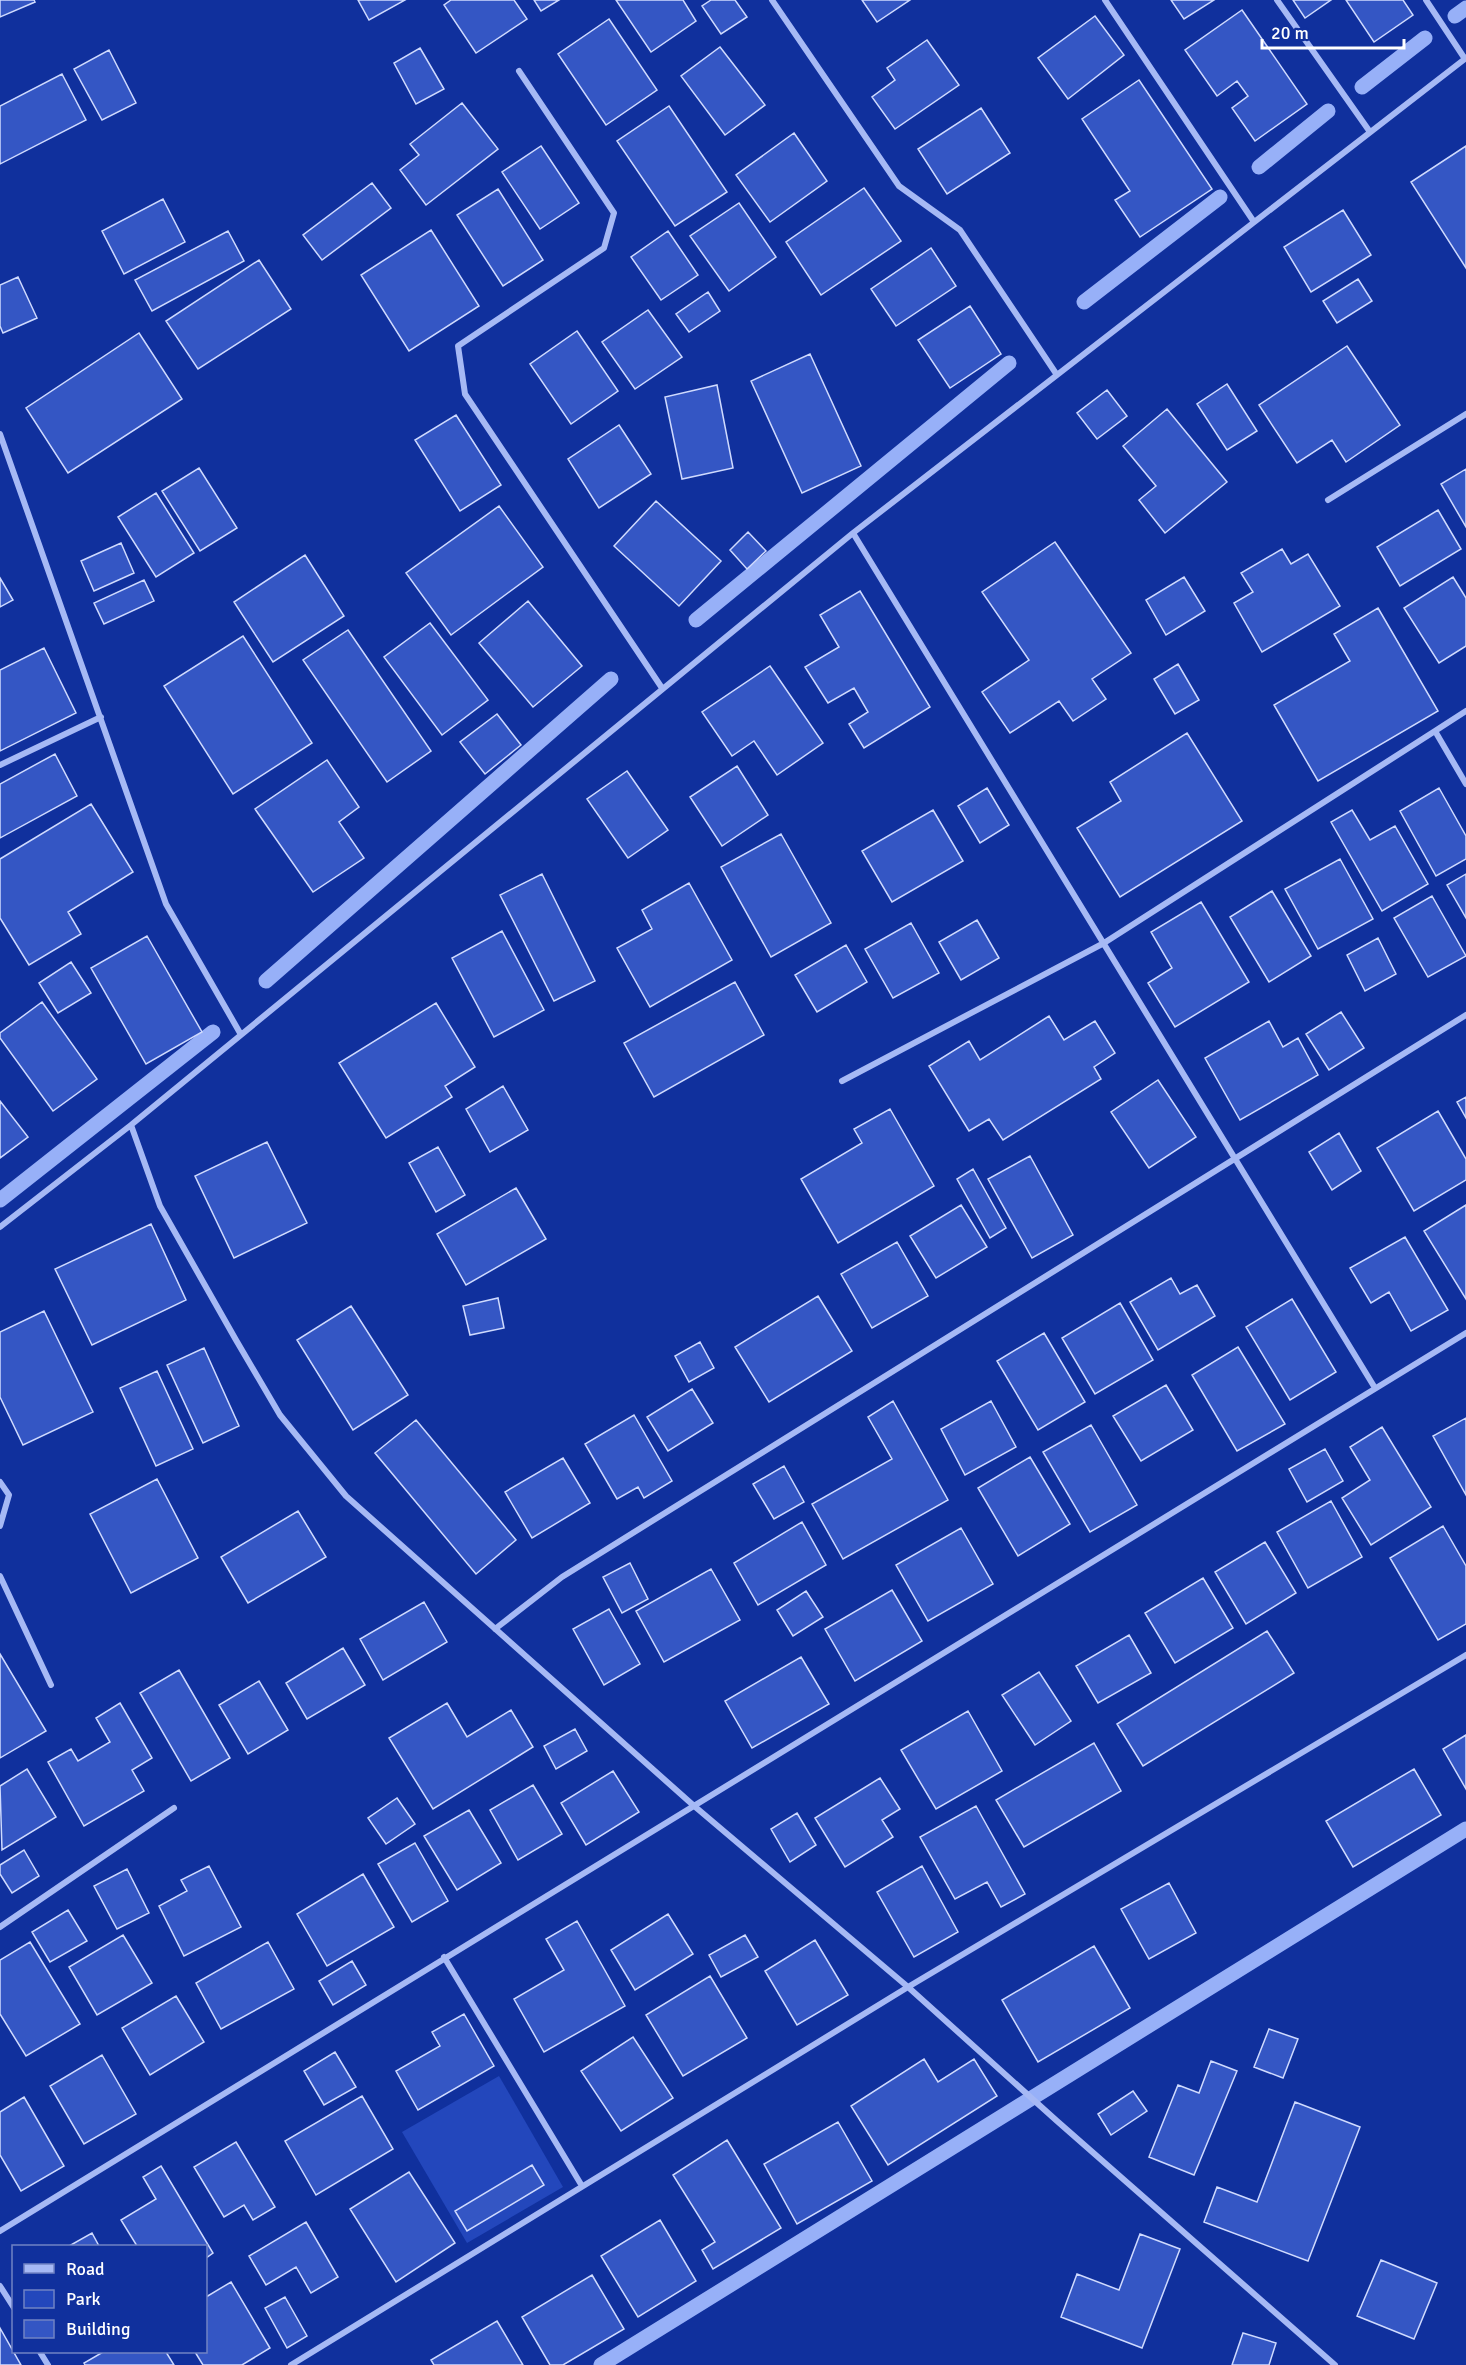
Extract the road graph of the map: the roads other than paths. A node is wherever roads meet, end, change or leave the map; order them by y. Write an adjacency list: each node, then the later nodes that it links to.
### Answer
1 (771, 0): 9 (street)
2 (1105, 0): 8 (street)
3 (1277, 0): 7 (street)
4 (1426, 0): 5 (street)
5 (1465, 58): 7 (street)
6 (519, 71): 14 (street)
7 (1370, 132): 8 (street)
8 (1254, 222): 9 (street)
9 (1057, 375): 13 (street)
10 (1466, 414): 12 (street)
11 (0, 434): 16 (street)
12 (1328, 500)
13 (853, 533): 14 (street); 20 (street)
14 (662, 688): 22 (street)
15 (1466, 711): 17 (street)
16 (101, 717): 18 (street); 22 (street)
17 (1435, 731): 19 (street); 20 (street)
18 (0, 765)
19 (1466, 784)
20 (1104, 942): 23 (street); 25 (street)
21 (1466, 1015): 25 (street)
22 (240, 1033): 24 (street)
23 (842, 1081)
24 (131, 1125): 26 (street); 32 (street)
25 (1235, 1158): 28 (street); 32 (street)
26 (0, 1227)
27 (1466, 1333): 28 (street)
28 (1375, 1388): 35 (street)
29 (0, 1482): 30 (street)
30 (0, 1526)
31 (0, 1576): 34 (street)
32 (495, 1629): 35 (street)
33 (1466, 1655): 39 (street)
34 (51, 1685)
35 (693, 1805): 38 (street); 39 (street)
36 (174, 1808): 37 (street)
37 (0, 1927)
38 (444, 1957): 40 (street); 41 (street)
39 (908, 1987): 40 (street); 45 (street)
40 (582, 2186): 44 (street)
41 (0, 2231)
42 (0, 2286): 43 (street)
43 (12, 2305)
44 (291, 2365)
45 (1335, 2365)

